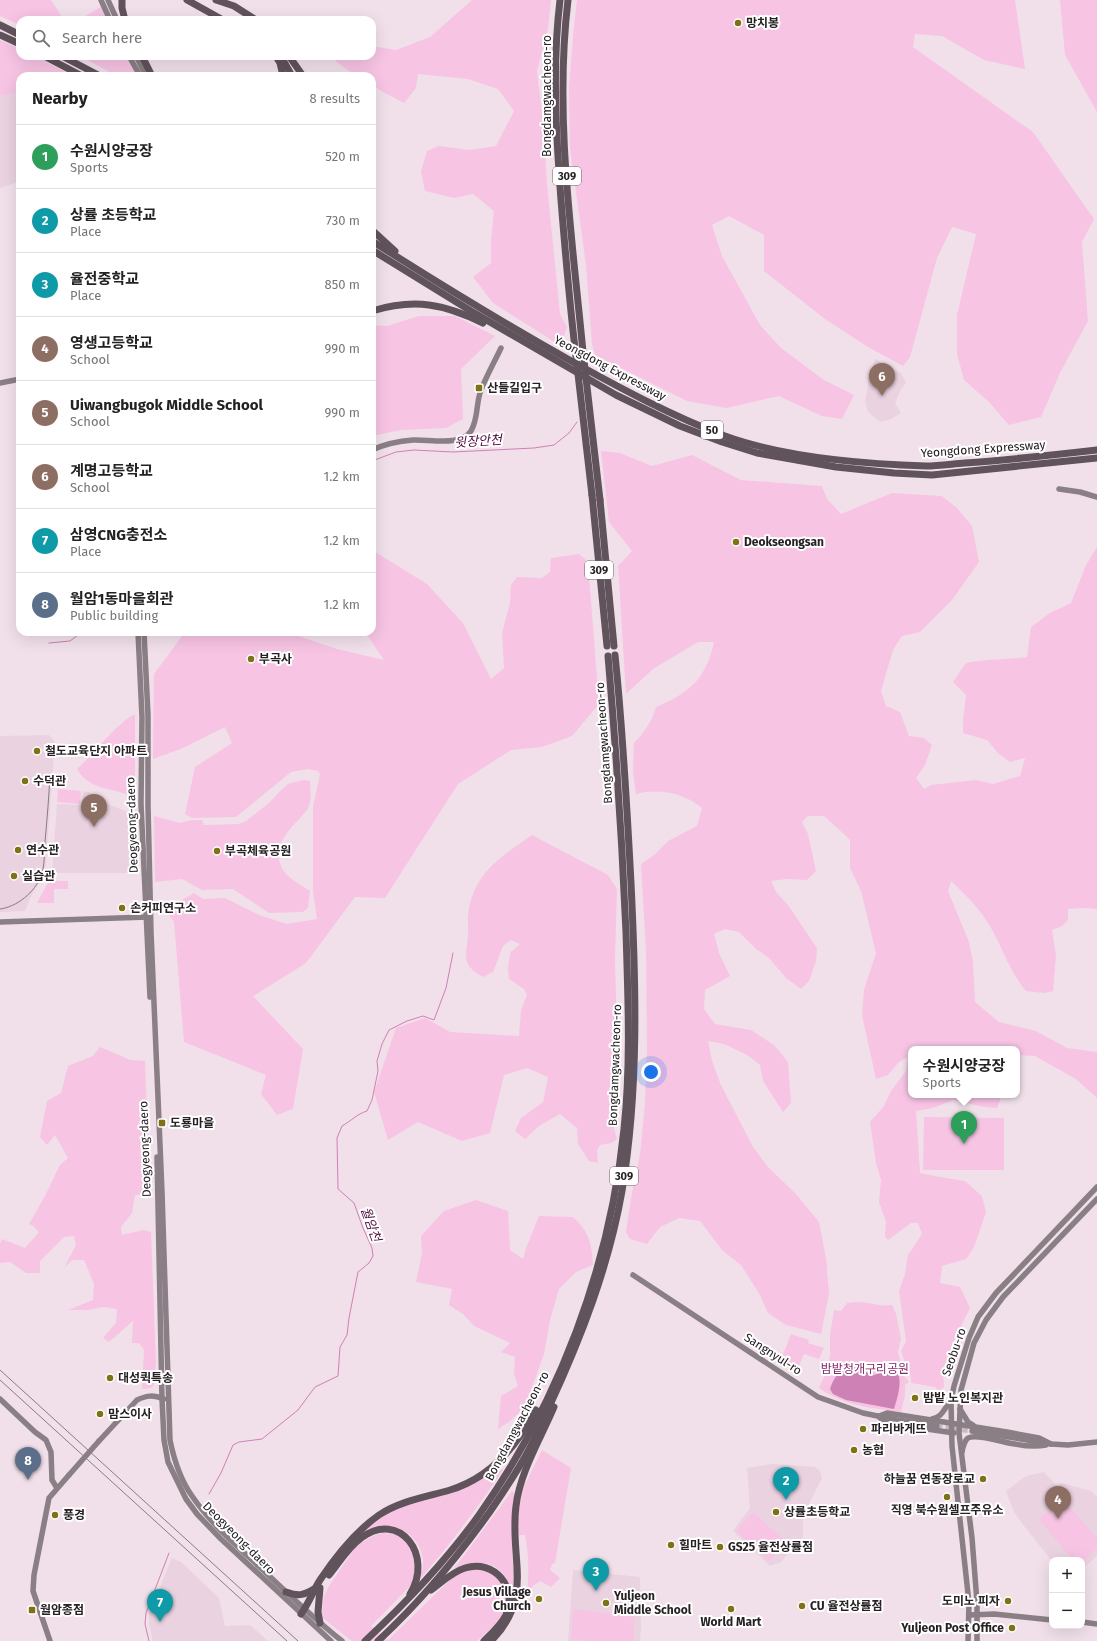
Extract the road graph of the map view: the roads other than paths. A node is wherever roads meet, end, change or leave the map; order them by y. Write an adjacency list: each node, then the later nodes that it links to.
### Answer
1 (101, 0): 8 (street)
2 (108, 0): 9 (street)
3 (122, 0): 10 (highway)
4 (187, 0): 11 (highway)
5 (216, 0): 12 (highway)
6 (560, 0): 7 (highway, Bongdamgwacheon-ro / 309, bridge)
7 (568, 0)
8 (108, 16)
9 (115, 16)
10 (124, 16)
11 (216, 16)
12 (250, 16)
13 (0, 25): 14 (highway)
14 (16, 33)
15 (0, 35): 16 (highway)
16 (16, 42)
17 (52, 60): 26 (highway)
18 (70, 60): 27 (highway)
19 (131, 60): 28 (street)
20 (138, 60): 29 (street)
21 (144, 60): 30 (highway)
22 (279, 60): 31 (highway)
23 (283, 60): 32 (highway)
24 (290, 60): 33 (highway)
25 (291, 60): 34 (highway)
26 (74, 72)
27 (92, 72)
28 (138, 72)
29 (144, 72)
30 (150, 72)
31 (282, 72)
32 (290, 72)
33 (295, 72)
34 (300, 72)
35 (376, 234): 38 (highway)
36 (376, 244): 38 (highway, Yeongdong Expressway / 50)
37 (376, 252): 40 (highway, Yeongdong Expressway / 50)
38 (415, 268): 45 (highway, Yeongdong Expressway / 50)
39 (376, 310): 40 (highway)
40 (526, 342): 46 (highway, Yeongdong Expressway / 50)
41 (500, 348): 44 (street)
42 (16, 380): 43 (street)
43 (0, 383)
44 (376, 448)
45 (1097, 450)
46 (1097, 458)
47 (1059, 489): 48 (street)
48 (1097, 497)
49 (138, 636): 52 (street, Deogyeong-daero)
50 (144, 636): 52 (street, Deogyeong-daero)
51 (612, 655): 57 (highway, Bongdamgwacheon-ro / 309)
52 (148, 917): 53 (street); 59 (street, Deogyeong-daero)
53 (0, 922)
54 (1097, 1187): 60 (street, Seobu-ro)
55 (1097, 1199): 61 (street, Seobu-ro)
56 (633, 1275): 62 (street, Sangnyul-ro)
57 (561, 1376): 74 (highway); 76 (highway, Bongdamgwacheon-ro / 309); 77 (highway, Bongdamgwacheon-ro / 309); 91 (highway)
58 (0, 1399): 73 (street)
59 (165, 1400): 73 (street, bridge); 75 (street, Deogyeong-daero); 78 (street, Deogyeong-daero)
60 (951, 1401): 63 (street); 64 (street, Seobu-ro)
61 (959, 1406): 65 (street, Seobu-ro); 67 (street)
62 (877, 1416): 63 (street); 66 (street, Sangnyul-ro); 68 (street)
63 (930, 1420): 64 (street)
64 (951, 1422): 65 (street); 68 (street, Seobu-ro)
65 (958, 1424): 67 (street); 69 (street, Seobu-ro)
66 (937, 1426)
67 (974, 1429): 71 (street)
68 (951, 1433): 69 (street); 80 (street, Seobu-ro)
69 (959, 1433): 72 (street, Seobu-ro)
70 (1097, 1442): 71 (street)
71 (1051, 1444): 72 (street)
72 (961, 1454): 79 (street, Seobu-ro)
73 (57, 1488): 85 (street)
74 (318, 1588): 75 (highway); 77 (highway); 78 (highway); 83 (highway)
75 (286, 1592): 78 (street, Deogyeong-daero)
76 (422, 1597): 89 (highway, Bongdamgwacheon-ro / 309); 90 (highway)
77 (404, 1604): 88 (highway, Bongdamgwacheon-ro / 309)
78 (302, 1611): 83 (street); 86 (street)
79 (977, 1614): 80 (street); 81 (street); 93 (street, Seobu-ro)
80 (969, 1615): 92 (street, Seobu-ro)
81 (1049, 1620)
82 (1085, 1622): 84 (street)
83 (320, 1623): 87 (street)
84 (1097, 1624)
85 (50, 1641)
86 (331, 1641)
87 (342, 1641)
88 (365, 1641)
89 (378, 1641)
90 (484, 1641)
91 (491, 1641)
92 (968, 1641)
93 (977, 1641)

